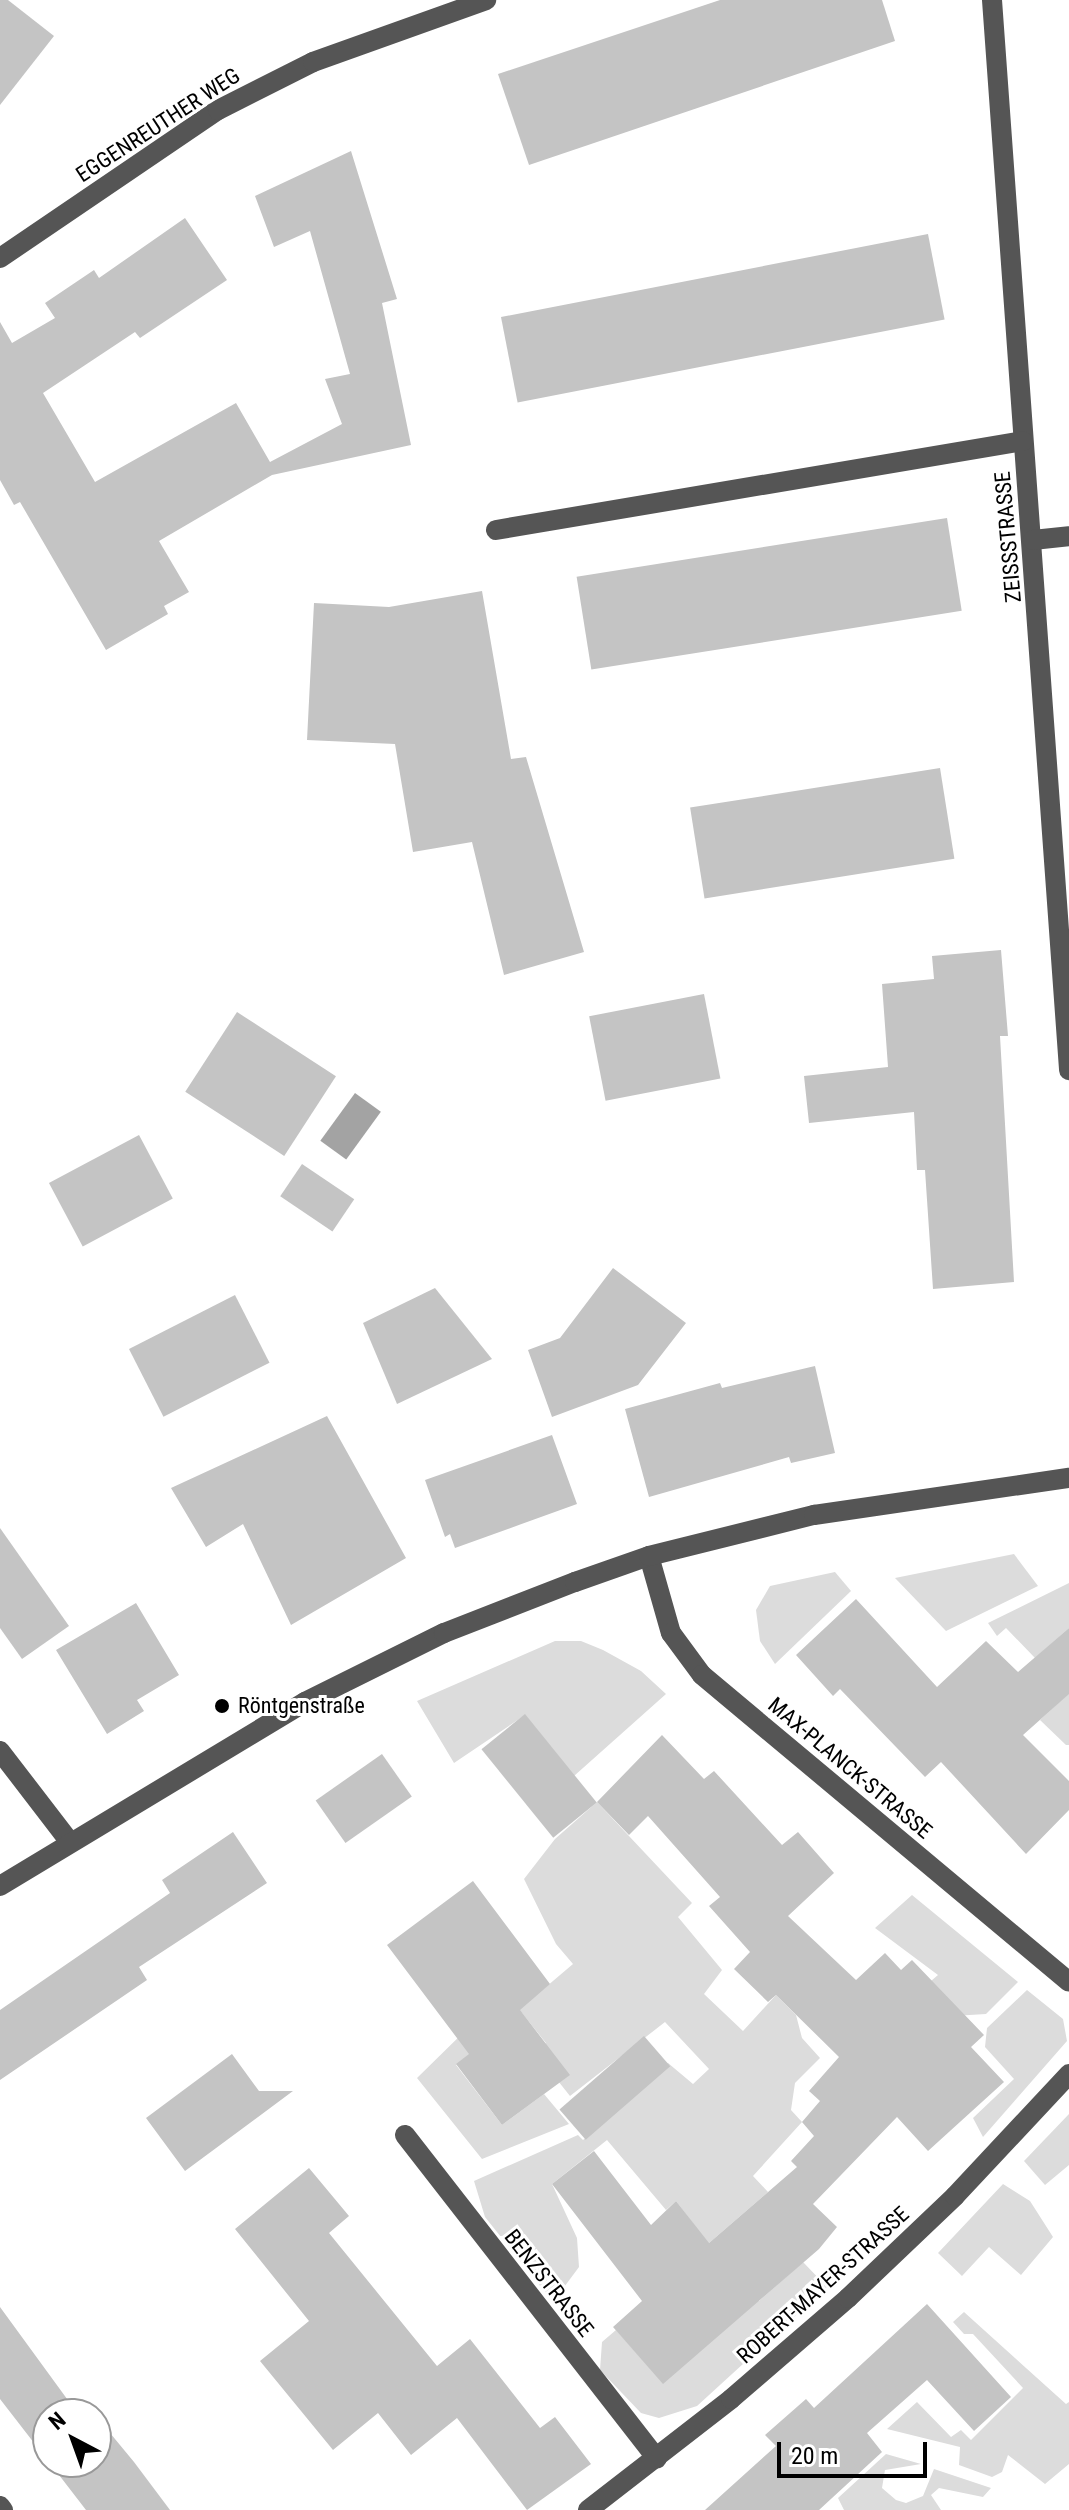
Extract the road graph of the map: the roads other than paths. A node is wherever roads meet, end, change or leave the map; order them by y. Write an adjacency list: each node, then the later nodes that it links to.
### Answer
1 (486, 0): 3 (street, EGGENREUTHER WEG)
2 (992, 0): 4 (street, ZEISSSTRASSE)
3 (0, 258)
4 (1023, 441): 5 (street); 7 (street, ZEISSSTRASSE)
5 (496, 530)
6 (1069, 536): 7 (street)
7 (1033, 540): 8 (street, ZEISSSTRASSE)
8 (1065, 948): 9 (street, ZEISSSTRASSE)
9 (1069, 1070)
10 (1069, 1478): 11 (street)
11 (649, 1556): 13 (street); 15 (street, MAX-PLANCK-STRASSE)
12 (0, 1751): 13 (street)
13 (69, 1841): 14 (street)
14 (0, 1886)
15 (1069, 1982)
16 (1069, 2074): 18 (street, ROBERT-MAYER-STRASSE)
17 (405, 2135): 18 (street, BENZSTRASSE)
18 (657, 2459): 19 (street, ROBERT-MAYER-STRASSE)
19 (588, 2510)

